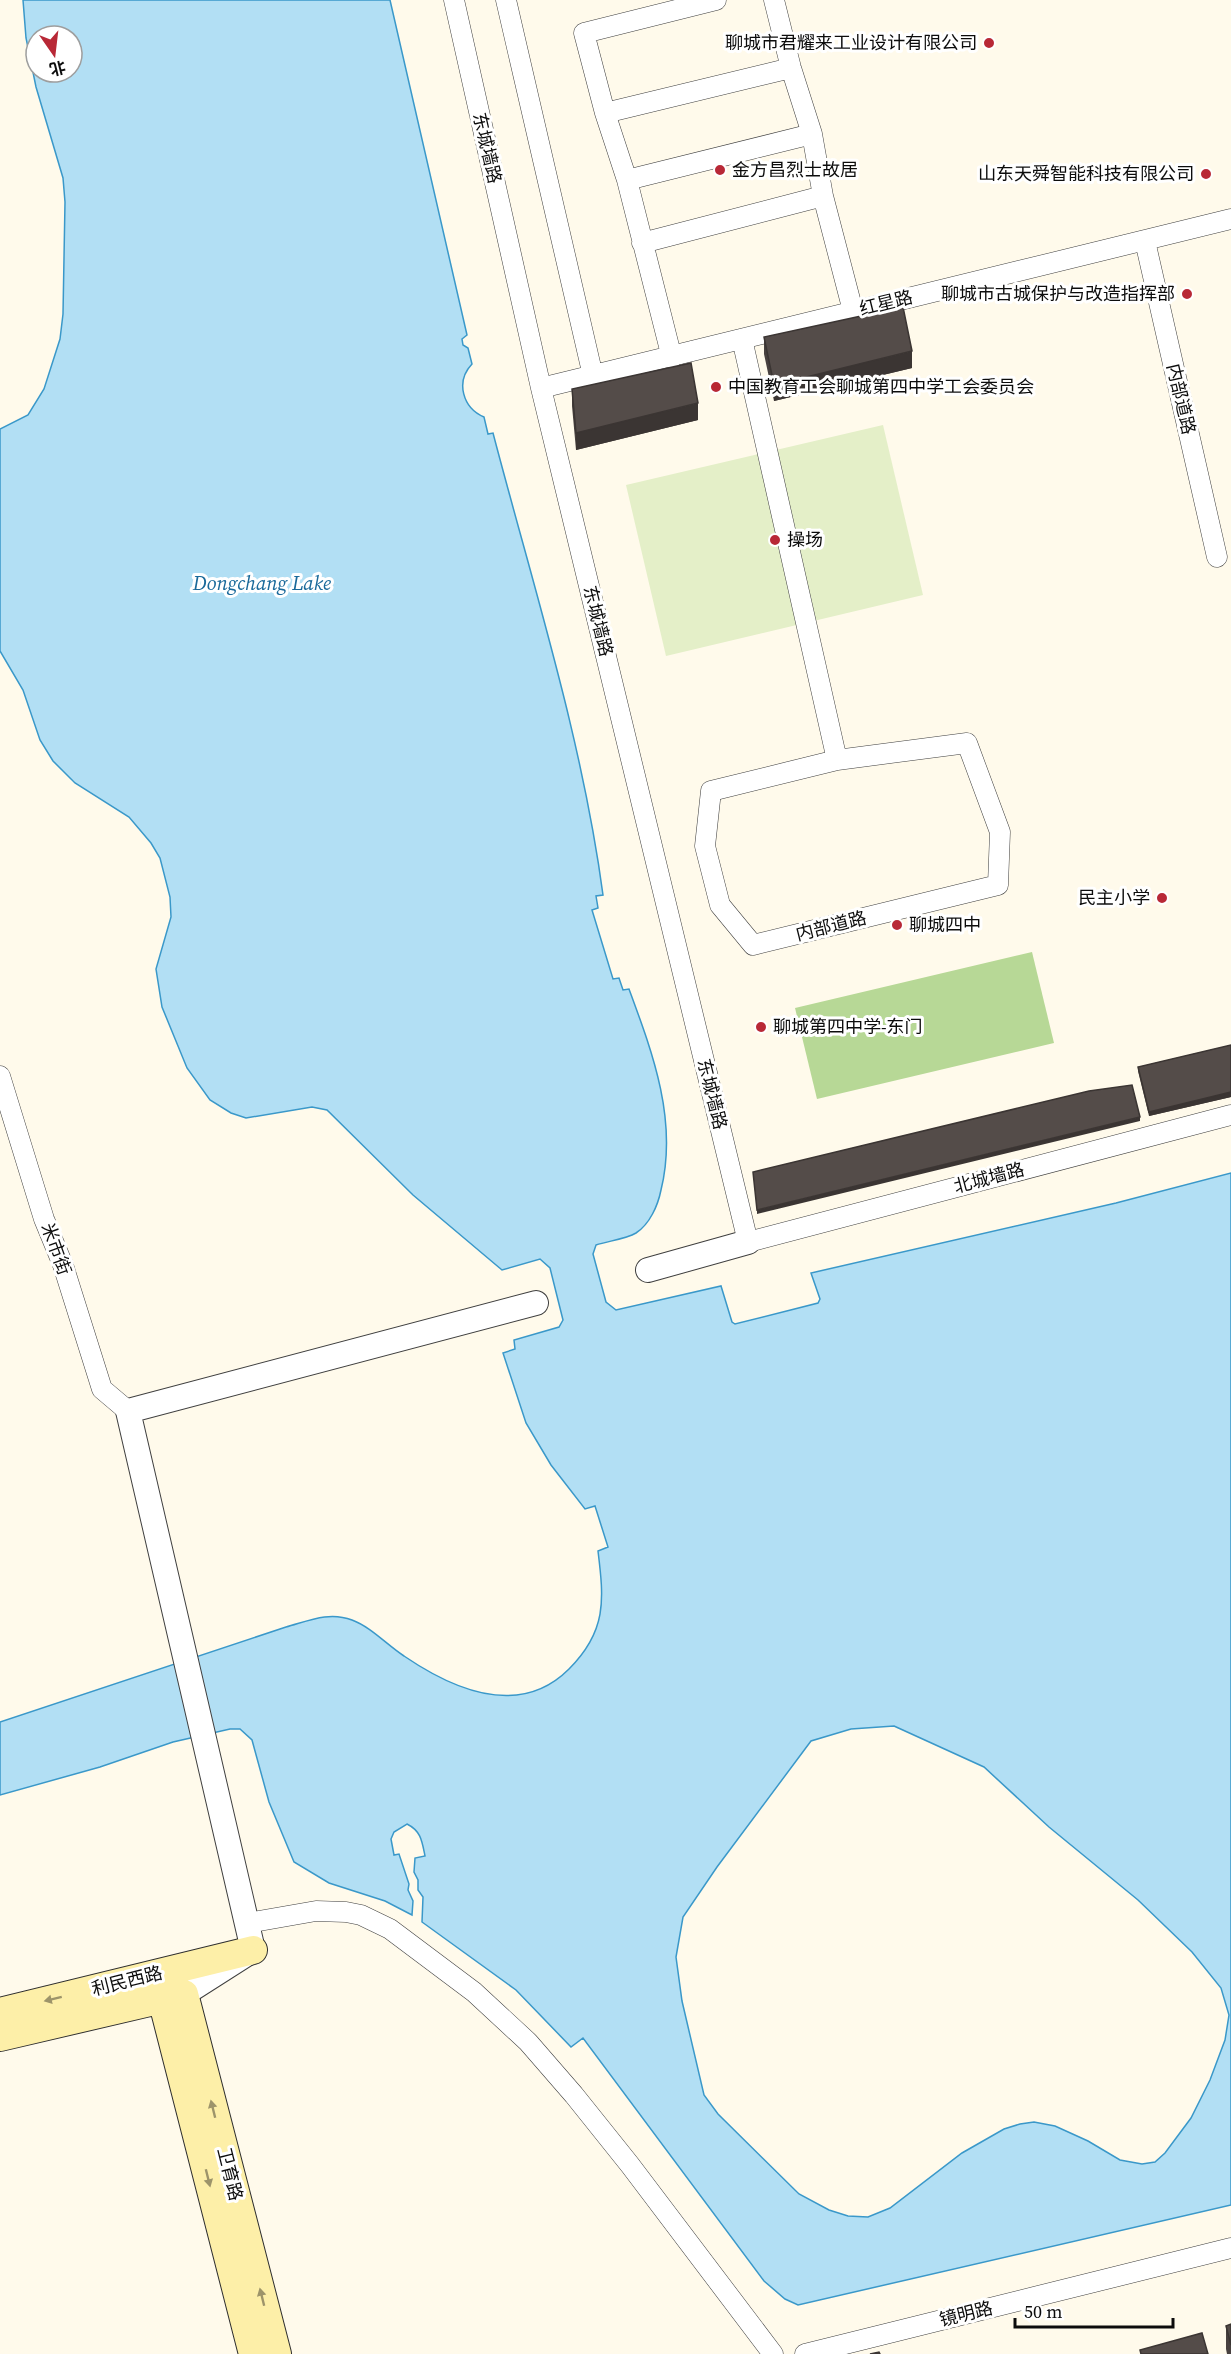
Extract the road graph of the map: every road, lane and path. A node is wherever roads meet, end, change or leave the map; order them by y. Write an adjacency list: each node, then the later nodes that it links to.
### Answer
1 (454, 0): 18 (street, 东城墙路)
2 (506, 0): 17 (street)
3 (716, 0): 5 (street)
4 (774, 0): 6 (street)
5 (680, 4): 7 (street)
6 (791, 68): 7 (street); 8 (street)
7 (605, 113): 9 (street)
8 (812, 134): 9 (street); 10 (street)
9 (627, 180): 13 (street)
10 (823, 196): 13 (street); 14 (street)
11 (1231, 219): 12 (street, 红星路)
12 (1145, 241): 14 (street, 红星路); 19 (street, 内部道路)
13 (642, 243): 16 (street)
14 (853, 311): 15 (street, 红星路)
15 (742, 339): 16 (street, 红星路); 20 (street)
16 (672, 358): 17 (street, 红星路)
17 (593, 376): 18 (street, 红星路)
18 (541, 388): 23 (street, 东城墙路)
19 (1217, 557)
20 (837, 760): 20 (street, 内部道路)
21 (0, 1076): 26 (street, 米市街)
22 (1231, 1115): 23 (street, 北城墙路)
23 (747, 1242): 24 (street)
24 (648, 1270)
25 (536, 1303): 26 (street)
26 (128, 1411): 27 (street)
27 (251, 1937): 28 (street); 29 (main road, 利民西路, one-way to 29); 34 (street)
28 (173, 1997): 30 (main road, 利民西路); 32 (main road, 卫育路, one-way to 32); 33 (main road, 卫育路, one-way to 28)
29 (0, 2012)
30 (0, 2037)
31 (1231, 2248): 35 (street, 镜明路)
32 (253, 2354)
33 (276, 2354)
34 (773, 2354)
35 (805, 2354)

